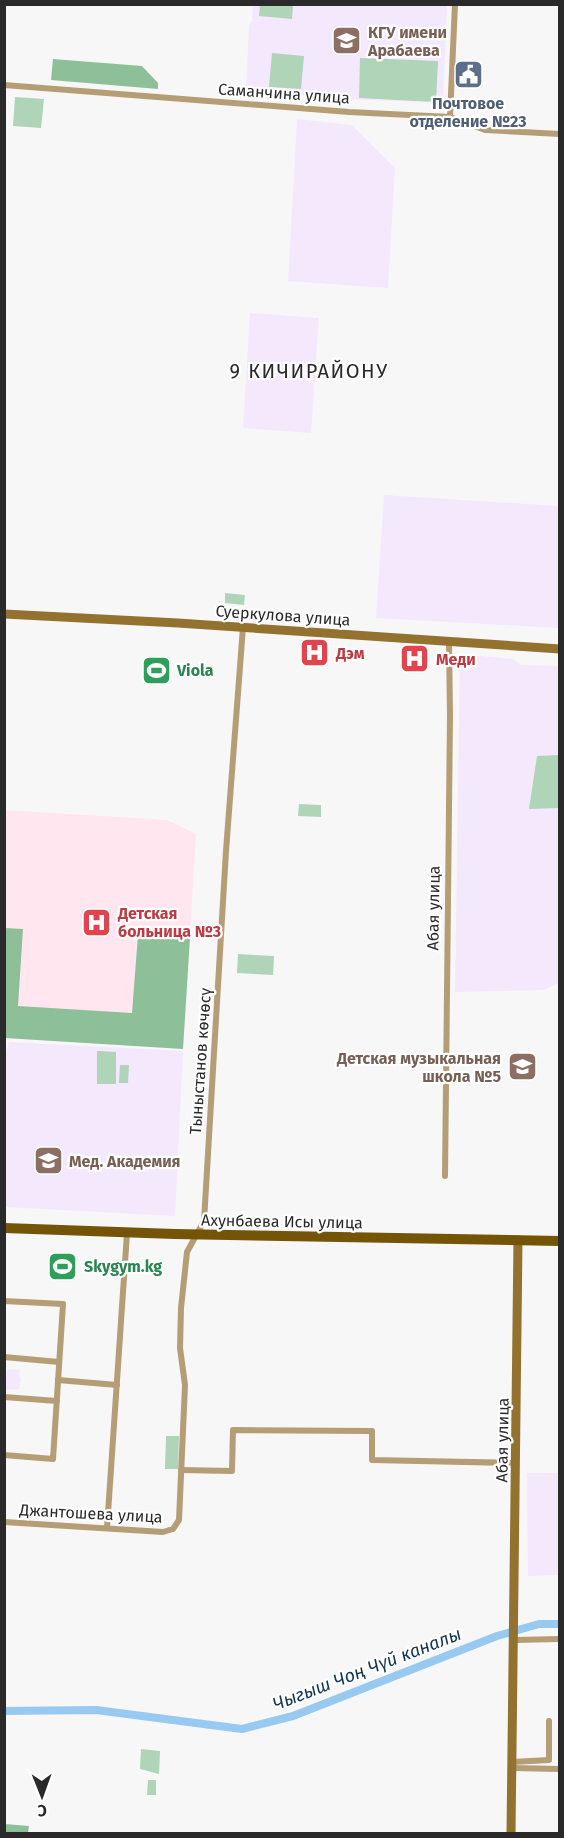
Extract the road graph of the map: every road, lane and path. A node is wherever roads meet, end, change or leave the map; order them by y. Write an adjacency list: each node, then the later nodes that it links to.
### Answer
1 (455, 4): 3 (street)
2 (4, 85): 3 (street, Саманчина улица)
3 (450, 117): 4 (street, Саманчина улица)
4 (560, 134)
5 (4, 614): 6 (street, Суеркулова улица)
6 (243, 627): 7 (street, Суеркулова улица); 12 (street, Тыныстанов көчөсү)
7 (449, 641): 8 (street, Суеркулова улица); 9 (street, Абая улица)
8 (560, 649)
9 (445, 1176)
10 (4, 1228): 11 (main road, Ахунбаева Исы улица)
11 (127, 1233): 12 (main road, Ахунбаева Исы улица); 19 (street)
12 (198, 1235): 13 (main road, Ахунбаева Исы улица); 24 (street, Тыныстанов көчөсү)
13 (518, 1240): 14 (main road, Ахунбаева Исы улица); 23 (street, Абая улица)
14 (560, 1241)
15 (4, 1300): 17 (street)
16 (4, 1357): 17 (street)
17 (60, 1362): 18 (street)
18 (58, 1380): 19 (street); 21 (street)
19 (117, 1385): 27 (street)
20 (4, 1397): 21 (street)
21 (57, 1401): 22 (street)
22 (4, 1455)
23 (516, 1463): 24 (street); 28 (street, Абая улица)
24 (181, 1470): 26 (street, Тыныстанов көчөсү)
25 (4, 1522): 27 (street, Джантошева улица)
26 (176, 1527): 27 (street, Джантошева улица)
27 (107, 1528)
28 (514, 1633): 29 (street); 31 (street, Абая улица)
29 (560, 1639)
30 (549, 1721): 31 (street)
31 (512, 1765): 32 (street); 33 (street, Абая улица)
32 (560, 1769)
33 (511, 1833)

